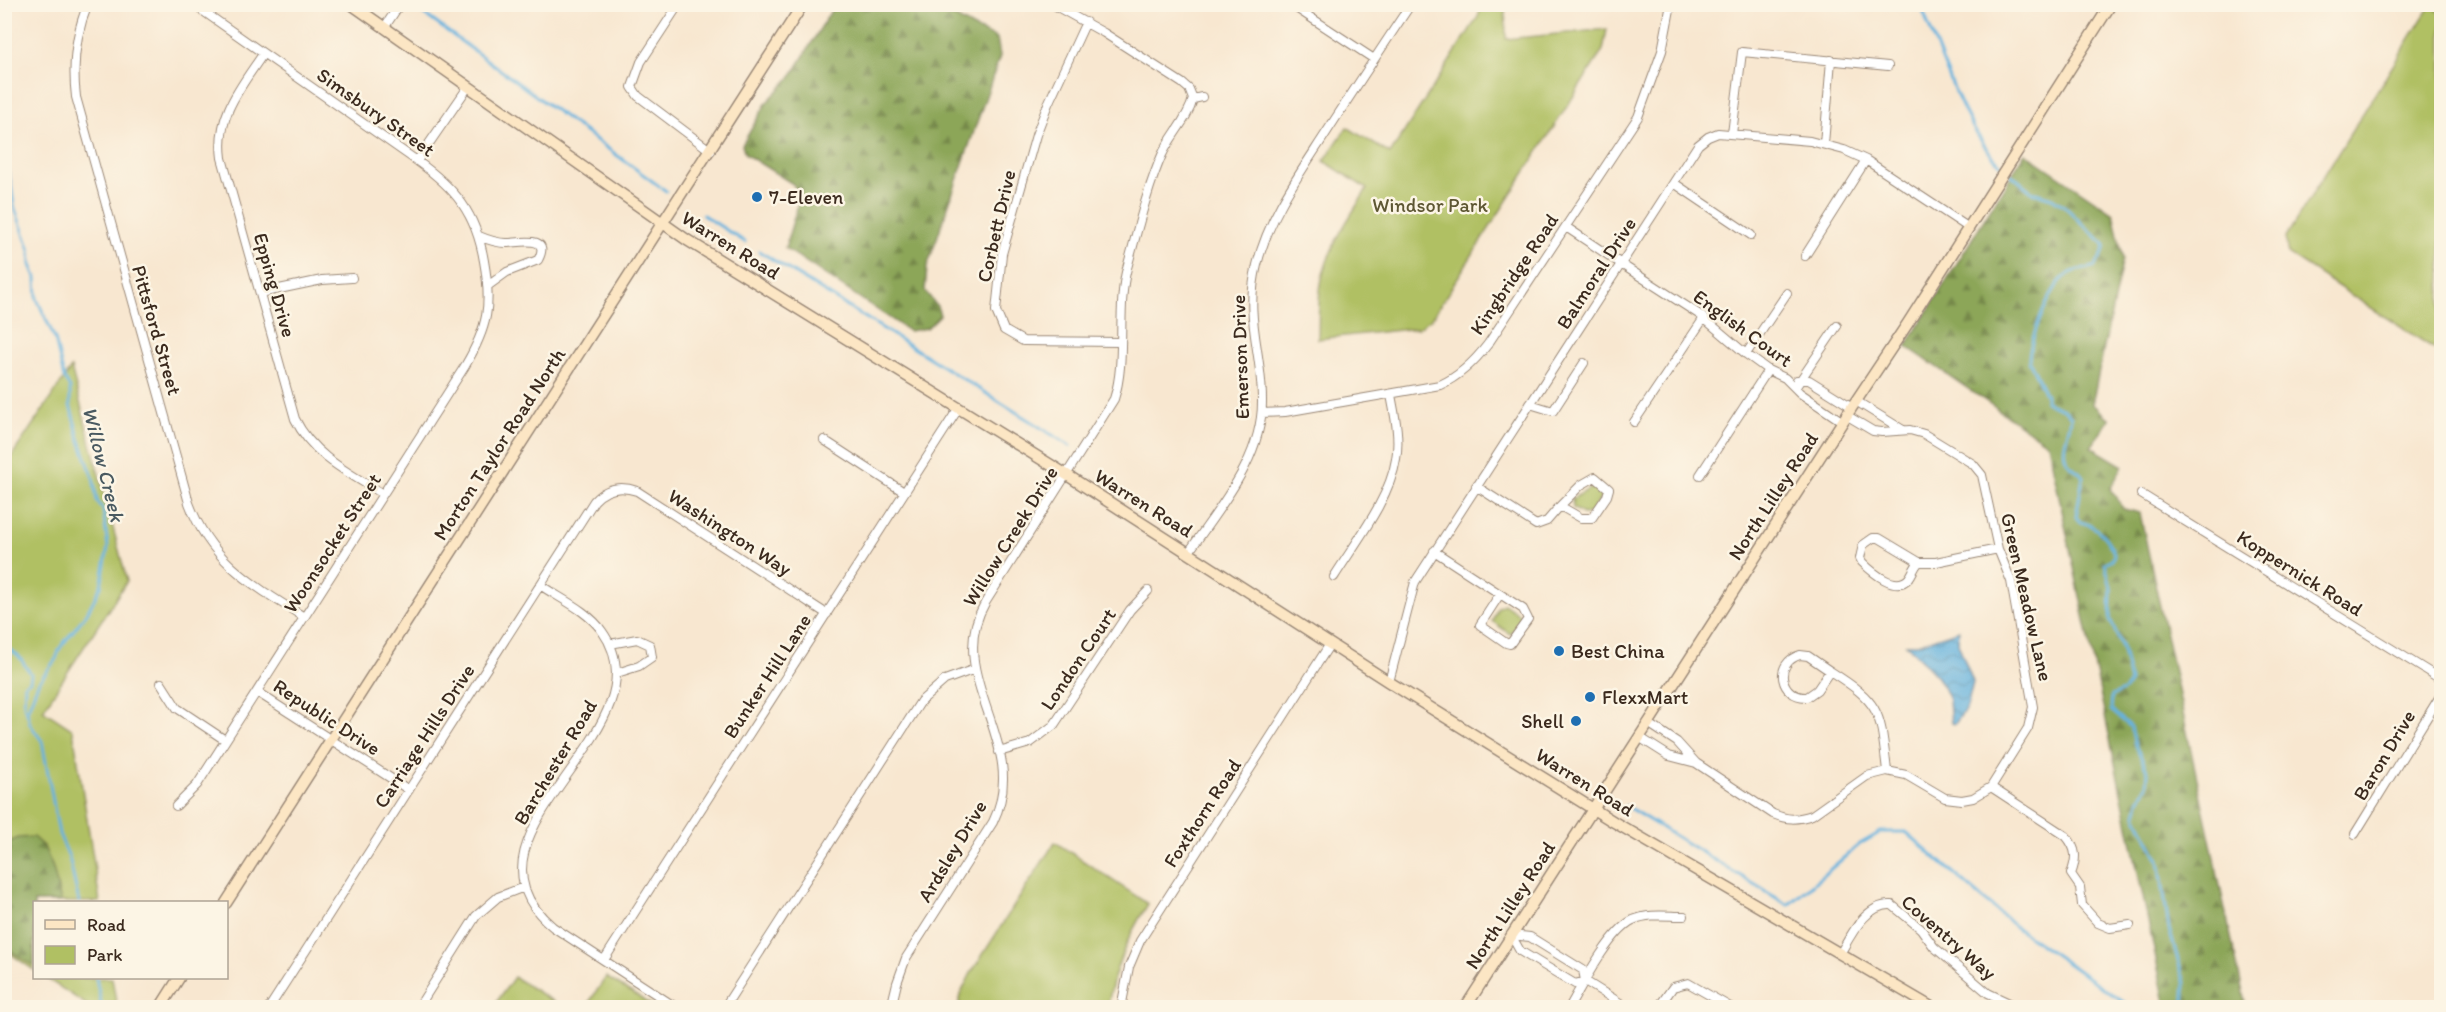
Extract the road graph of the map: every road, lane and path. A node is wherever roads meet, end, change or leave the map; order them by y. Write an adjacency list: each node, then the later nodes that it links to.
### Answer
1 (88, 4): 70 (street, Pittsford Street)
2 (193, 4): 14 (street, Simsbury Street)
3 (351, 4): 13 (street, Warren Road)
4 (400, 4): 13 (street)
5 (680, 4): 23 (street)
6 (804, 4): 23 (street, Morton Taylor Road North)
7 (1052, 4): 12 (street)
8 (1290, 4): 15 (street)
9 (1411, 4): 15 (street, Emerson Drive)
10 (1671, 4): 28 (street, Kingbridge Road)
11 (2111, 4): 29 (street, North Lilley Road)
12 (1086, 22): 20 (street); 40 (street, Corbett Drive)
13 (384, 28): 18 (street, Warren Road)
14 (263, 54): 24 (street, Simsbury Street); 36 (street, Epping Drive)
15 (1374, 59): 49 (street, Emerson Drive)
16 (1831, 60): 17 (street); 21 (street); 22 (street)
17 (1888, 66)
18 (468, 87): 24 (street); 27 (street, Warren Road)
19 (1202, 97): 20 (street)
20 (1193, 99): 40 (street, Willow Creek Drive)
21 (1732, 134): 22 (street, Balmoral Drive); 26 (street, Balmoral Drive)
22 (1824, 144): 25 (street, Balmoral Drive)
23 (711, 151): 27 (street, Morton Taylor Road North)
24 (417, 160): 31 (street, Simsbury Street)
25 (1866, 160): 29 (street, Balmoral Drive); 32 (street)
26 (1674, 183): 30 (street); 33 (street, Balmoral Drive)
27 (663, 224): 47 (street, Warren Road); 83 (street, Morton Taylor Road North)
28 (1566, 227): 33 (street, English Court); 45 (street, Kingbridge Road)
29 (1969, 228): 48 (street, North Lilley Road)
30 (1751, 235)
31 (479, 236): 35 (street, Simsbury Street); 35 (street)
32 (1805, 256)
33 (1619, 263): 38 (street, English Court); 46 (street, Balmoral Drive)
34 (352, 278): 36 (street)
35 (489, 285): 58 (street, Woonsocket Street)
36 (260, 293): 58 (street, Epping Drive)
37 (1787, 293): 41 (street)
38 (1704, 318): 41 (street, English Court); 50 (street)
39 (1837, 326): 44 (street)
40 (1120, 342): 53 (street, Willow Creek Drive)
41 (1746, 354): 43 (street, English Court)
42 (1584, 363): 46 (street)
43 (1768, 370): 44 (street, English Court); 54 (street)
44 (1798, 385): 48 (street, English Court); 48 (street)
45 (1391, 395): 49 (street, Kingbridge Road); 65 (street)
46 (1530, 404): 55 (street, Balmoral Drive)
47 (958, 409): 53 (street, Warren Road); 57 (street, Bunker Hill Lane)
48 (1849, 411): 51 (street); 51 (street, Green Meadow Lane); 81 (street, North Lilley Road)
49 (1262, 413): 63 (street, Emerson Drive)
50 (1634, 422)
51 (1904, 430): 61 (street, Green Meadow Lane)
52 (824, 440): 57 (street)
53 (1067, 475): 63 (street, Warren Road); 73 (street, Willow Creek Drive)
54 (1700, 475)
55 (1476, 486): 60 (street); 62 (street, Balmoral Drive)
56 (613, 489): 66 (street, Carriage Hills Drive); 69 (street, Washington Way)
57 (904, 492): 69 (street, Bunker Hill Lane)
58 (383, 494): 70 (street, Woonsocket Street)
59 (2141, 494): 76 (street, Koppernick Road)
60 (1560, 506): 60 (street)
61 (1998, 549): 64 (street); 88 (street, Green Meadow Lane)
62 (1434, 551): 68 (street); 77 (street, Balmoral Drive)
63 (1189, 552): 71 (street, Warren Road)
64 (1919, 562): 64 (street)
65 (1334, 577)
66 (540, 585): 72 (street, Barchester Road); 89 (street, Carriage Hills Drive)
67 (1148, 591): 85 (street, London Court)
68 (1500, 594): 68 (street)
69 (827, 614): 99 (street, Bunker Hill Lane)
70 (304, 617): 79 (street, Woonsocket Street)
71 (1330, 644): 77 (street, Warren Road); 108 (street, Foxthorn Road)
72 (610, 645): 75 (street, Barchester Road); 75 (street)
73 (975, 669): 85 (street, Ardsley Drive); 106 (street)
74 (1830, 671): 74 (street); 87 (street)
75 (617, 673): 93 (street, Barchester Road)
76 (2442, 680)
77 (1389, 682): 91 (street, Warren Road)
78 (161, 683): 84 (street)
79 (257, 692): 83 (street, Republic Drive); 84 (street, Woonsocket Street)
80 (2442, 693): 92 (street, Baron Drive)
81 (1648, 723): 82 (street, North Lilley Road); 86 (street)
82 (1639, 737): 86 (street); 91 (street, North Lilley Road)
83 (331, 739): 89 (street, Republic Drive); 94 (street, Morton Taylor Road North)
84 (225, 740): 90 (street, Woonsocket Street)
85 (999, 752): 107 (street, Ardsley Drive)
86 (1696, 763): 87 (street)
87 (1887, 771): 88 (street)
88 (1991, 787): 96 (street)
89 (409, 790): 103 (street, Carriage Hills Drive)
90 (176, 806)
91 (1593, 809): 97 (street, North Lilley Road); 98 (street, Warren Road)
92 (2355, 834)
93 (524, 886): 99 (street, Barchester Road); 104 (street)
94 (227, 901)
95 (1684, 916): 101 (street)
96 (2130, 926)
97 (1511, 935): 101 (street); 101 (street); 109 (street, North Lilley Road)
98 (1840, 954): 114 (street, Warren Road); 115 (street, Coventry Way)
99 (604, 960): 105 (street, Barchester Road)
100 (178, 979): 102 (street)
101 (1585, 981): 110 (street); 111 (street)
102 (160, 1008)
103 (269, 1008)
104 (418, 1008)
105 (677, 1008)
106 (724, 1008)
107 (891, 1008)
108 (1121, 1008)
109 (1465, 1008)
110 (1569, 1008)
111 (1628, 1008)
112 (1658, 1008): 113 (street)
113 (1732, 1008)
114 (1933, 1008)
115 (2020, 1008)

